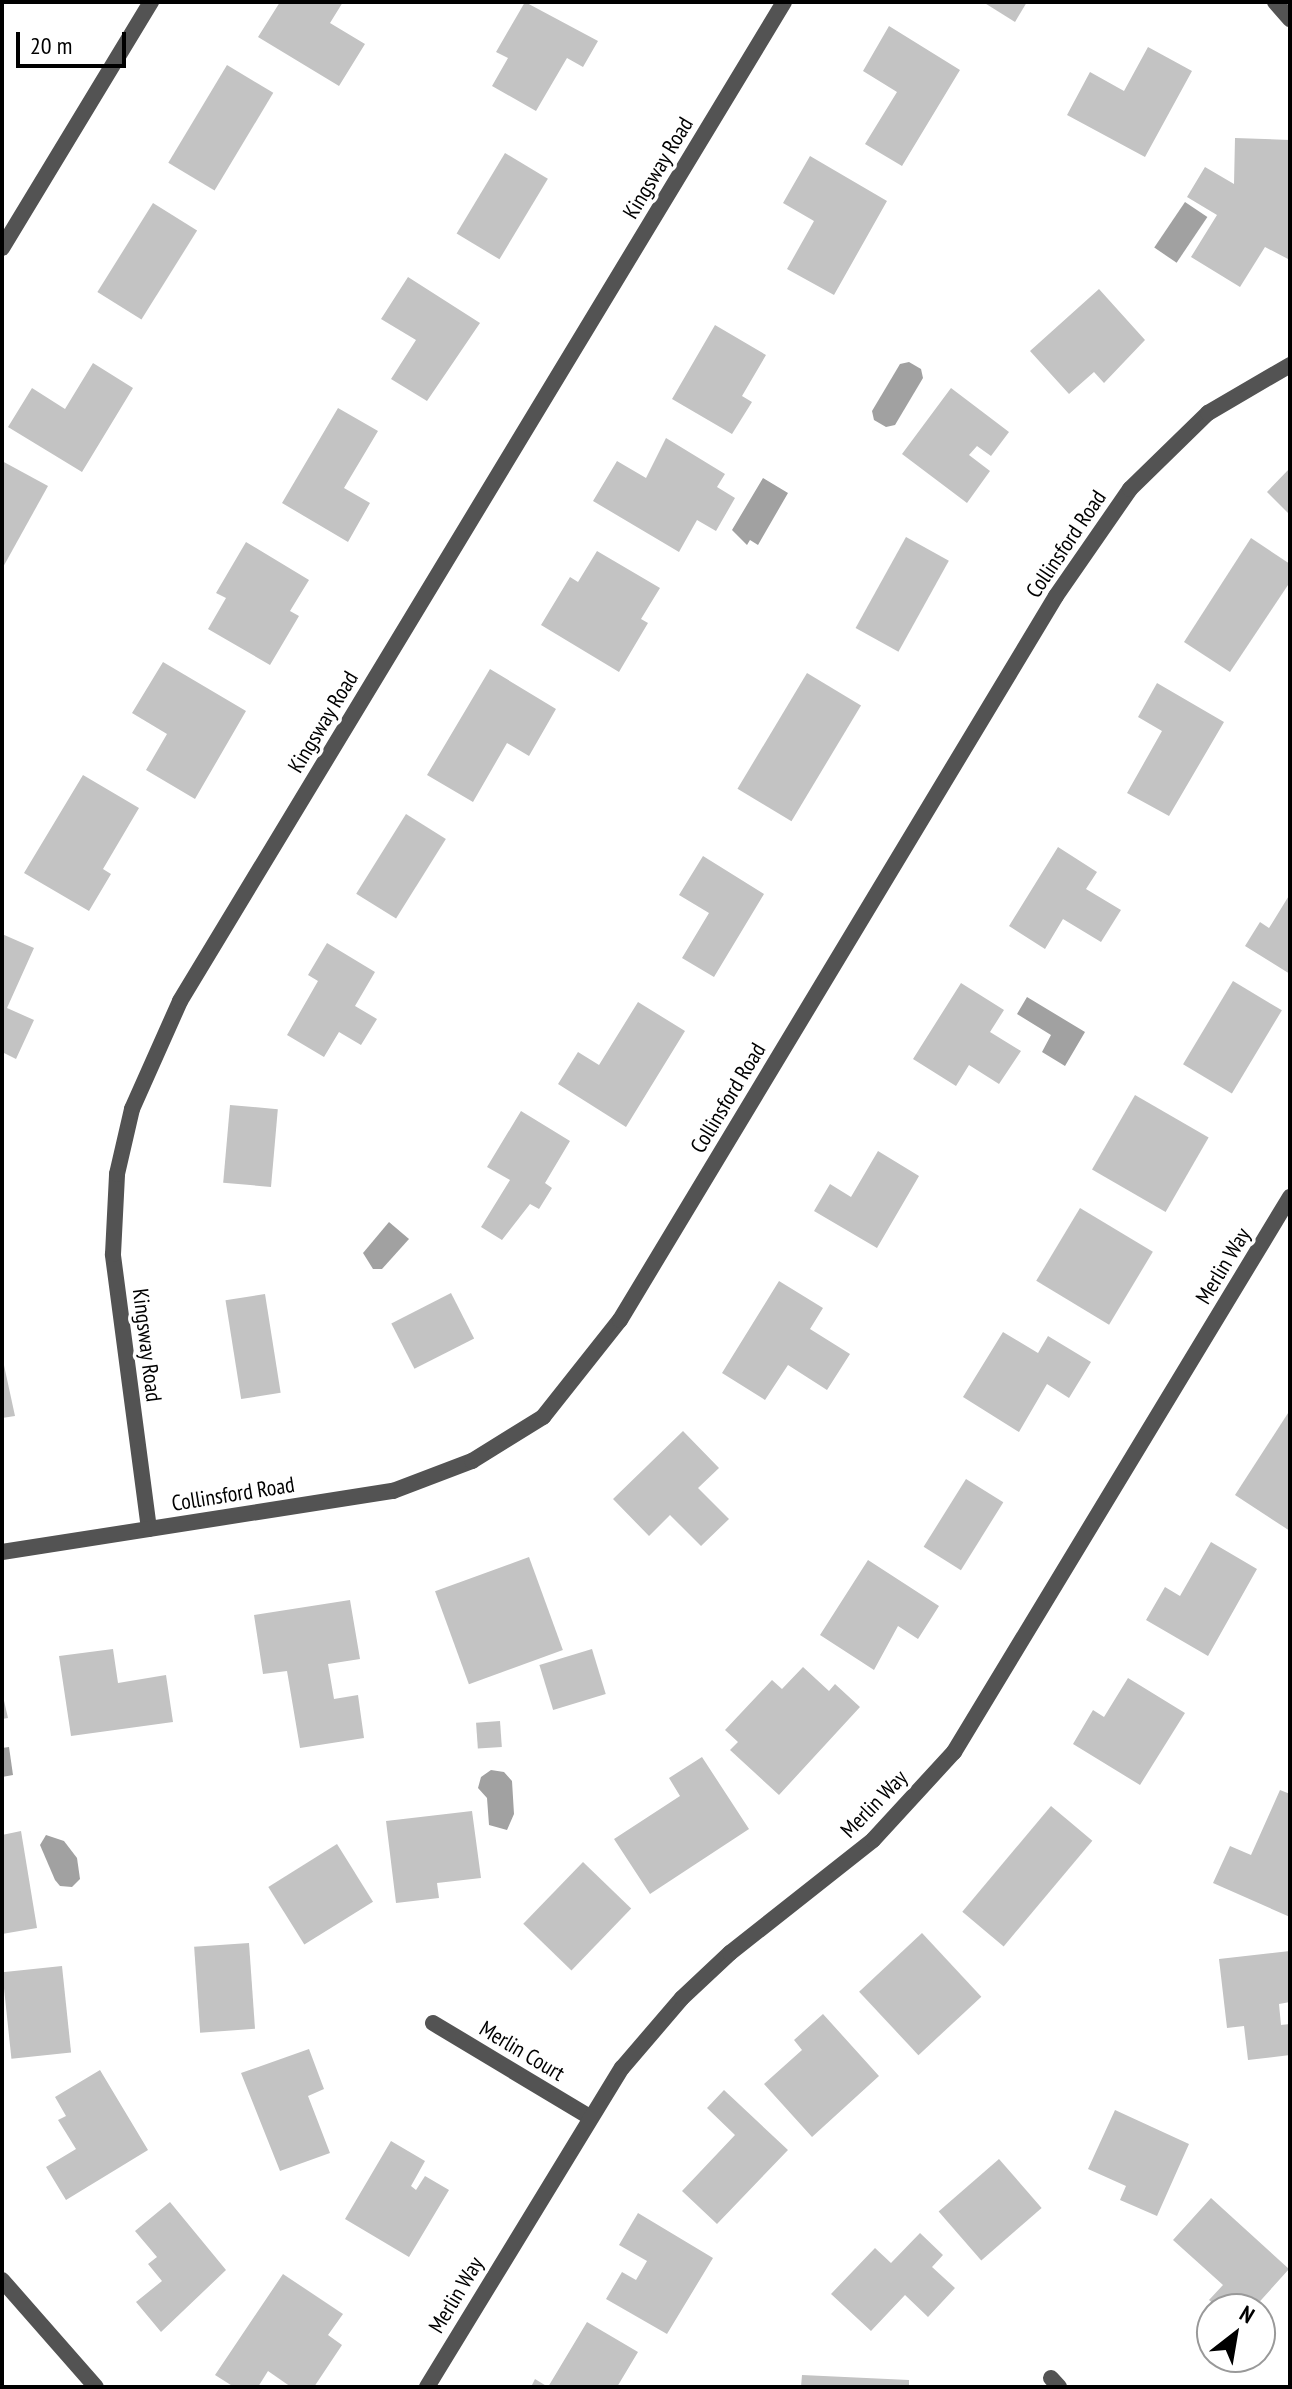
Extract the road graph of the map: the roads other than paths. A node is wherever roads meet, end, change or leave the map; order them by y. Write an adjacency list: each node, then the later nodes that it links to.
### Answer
1 (151, 2): 5 (street)
2 (784, 2): 8 (street, Kingsway Road)
3 (1275, 2): 4 (street)
4 (1290, 19)
5 (2, 248)
6 (1290, 365): 8 (street, Collinsford Road)
7 (1290, 1197): 11 (street, Merlin Way)
8 (149, 1529): 9 (street, Collinsford Road)
9 (2, 1552)
10 (433, 2023): 11 (street, Merlin Court)
11 (588, 2116): 14 (street, Merlin Way)
12 (2, 2280): 13 (street)
13 (96, 2387)
14 (427, 2387)

